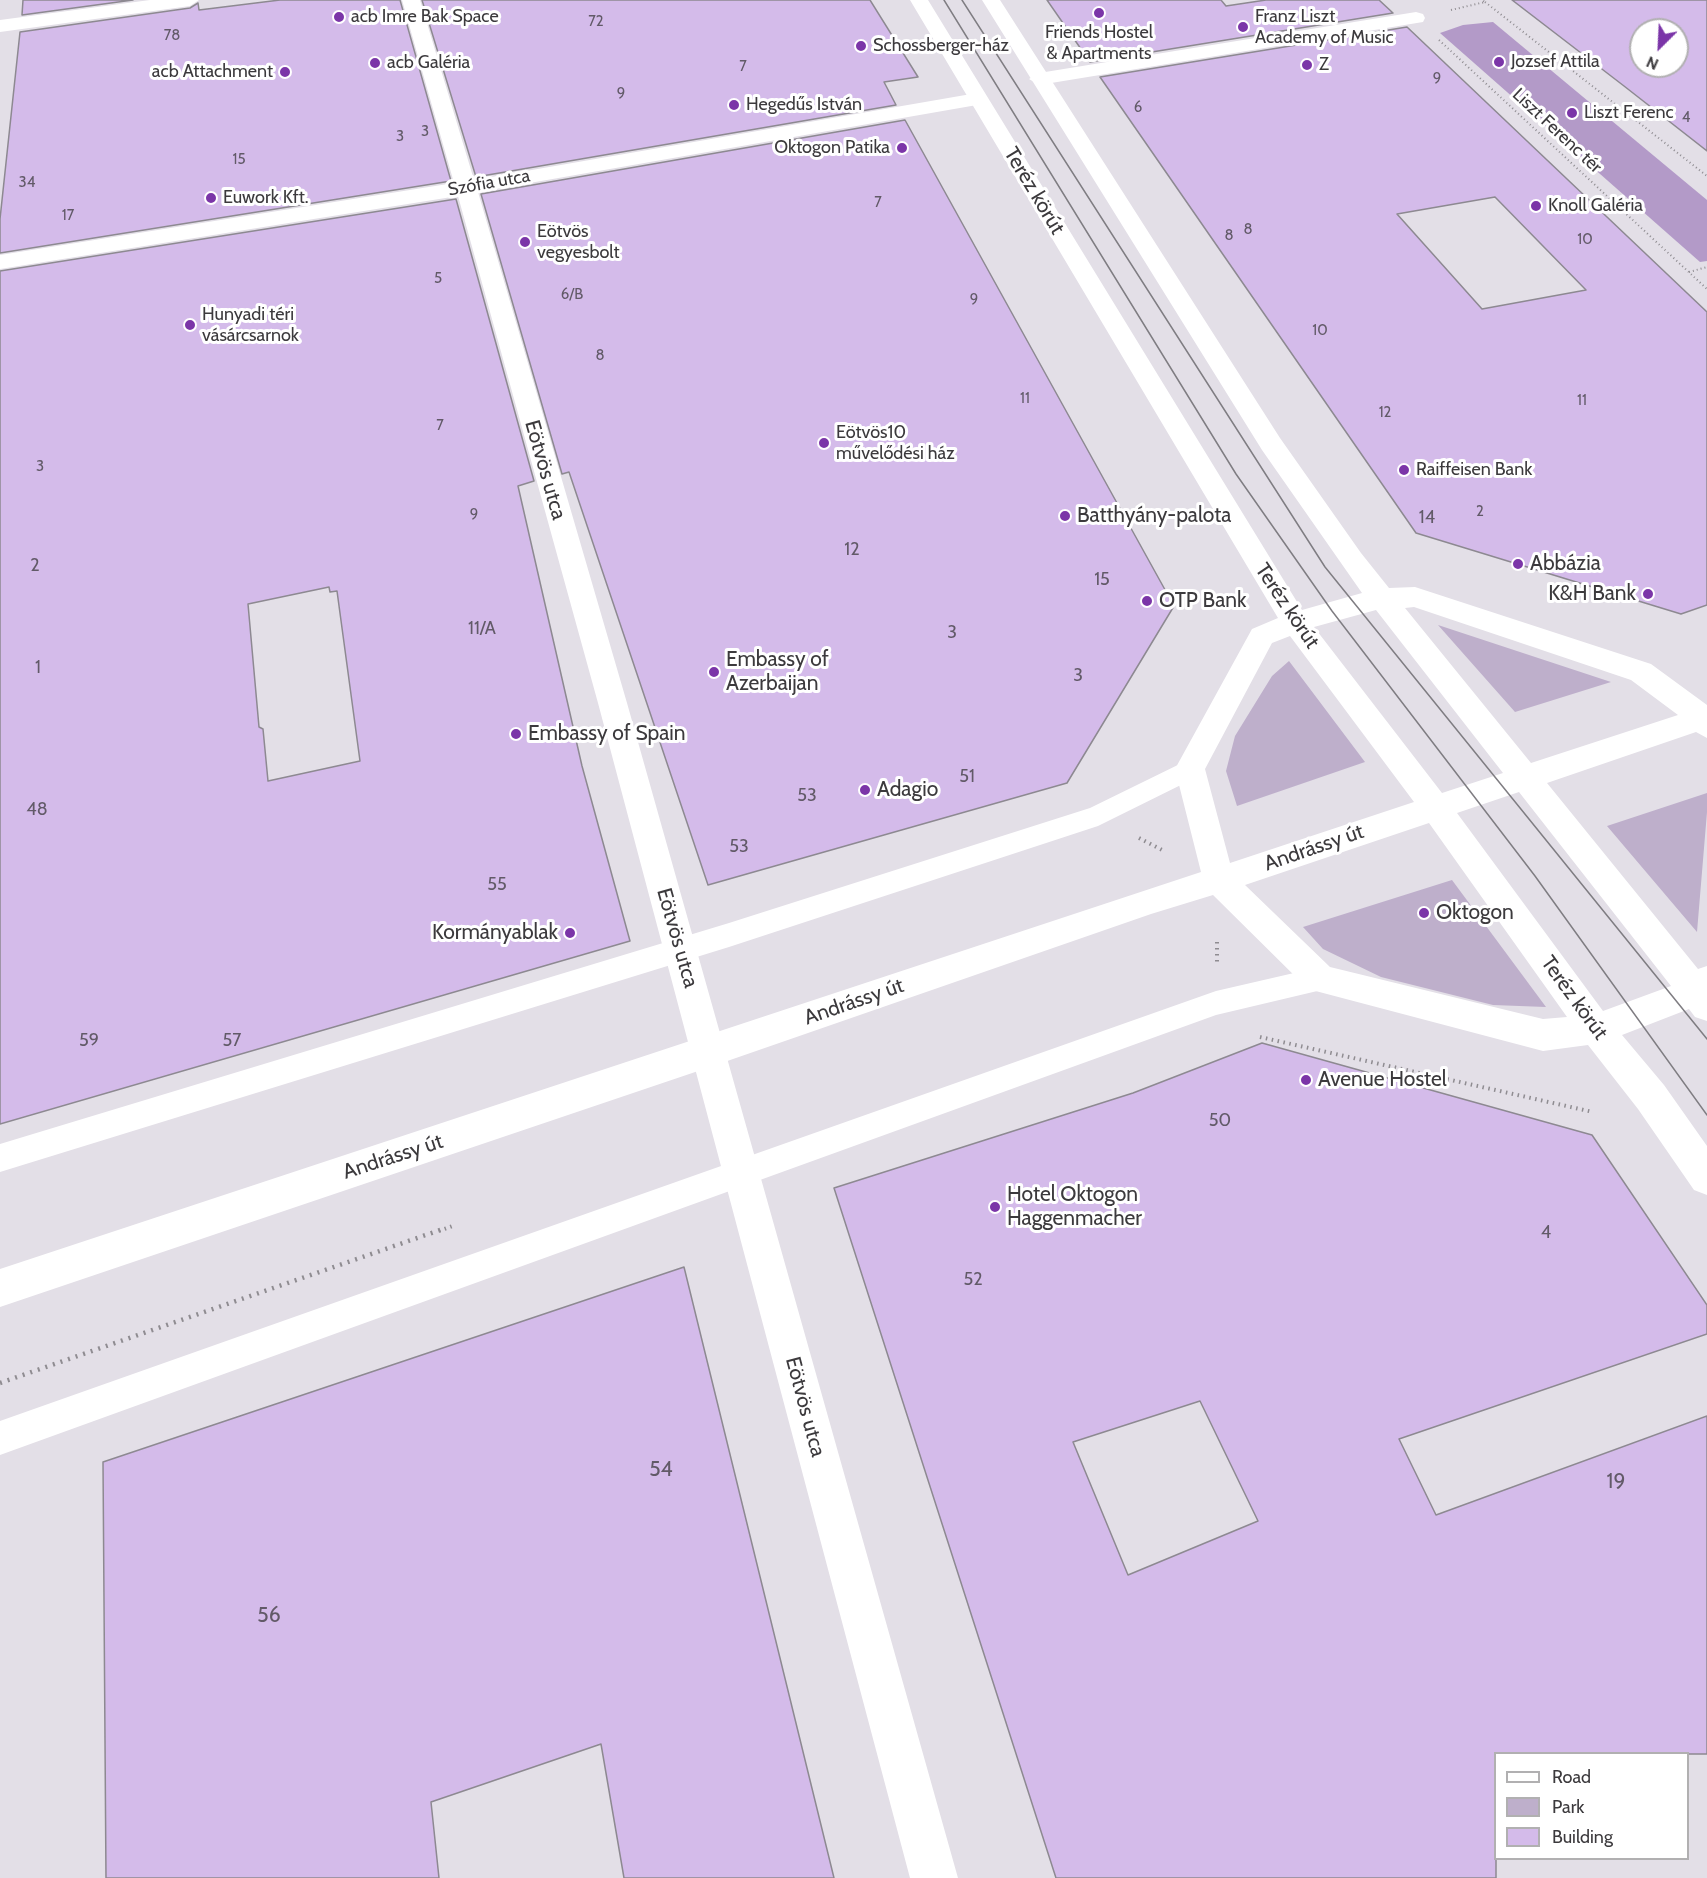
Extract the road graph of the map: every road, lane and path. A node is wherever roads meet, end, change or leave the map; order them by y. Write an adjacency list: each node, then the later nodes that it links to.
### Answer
1 (190, 0): 7 (main road)
2 (411, 0): 11 (main road, Eötvös utca)
3 (919, 0): 9 (main road, Teréz körút)
4 (991, 0): 8 (main road)
5 (1485, 2): 10 (path)
6 (1416, 18): 8 (main road); 14 (path, Liszt Ferenc tér)
7 (0, 26)
8 (1039, 79): 16 (main road)
9 (977, 99): 11 (main road, Szófia utca); 17 (main road, Teréz körút)
10 (1707, 176)
11 (466, 188): 12 (main road, Szófia utca); 24 (main road, Eötvös utca)
12 (0, 262)
13 (1707, 267): 14 (path)
14 (1689, 272): 15 (path, Liszt Ferenc tér)
15 (1707, 289)
16 (1381, 599): 17 (main road); 18 (main road); 20 (main road)
17 (1295, 622): 19 (main road); 21 (main road, Teréz körút)
18 (1706, 720): 20 (main road, Andrássy út)
19 (1190, 769): 22 (lane); 23 (main road)
20 (1525, 776): 21 (main road, Andrássy út); 26 (main road)
21 (1435, 807): 23 (main road, Andrássy út); 27 (main road, Teréz körút)
22 (1098, 816): 23 (path); 24 (lane)
23 (1219, 880): 25 (main road); 29 (main road, Andrássy út)
24 (680, 950): 29 (main road, Eötvös utca); 31 (lane)
25 (1320, 979): 27 (main road); 32 (lane)
26 (1703, 993): 27 (main road)
27 (1596, 1029): 33 (main road, Teréz körút)
28 (1259, 1037): 30 (path)
29 (710, 1051): 32 (main road, Eötvös utca); 35 (main road, Andrássy út)
30 (1593, 1112)
31 (0, 1158)
32 (741, 1175): 37 (lane); 38 (main road, Eötvös utca)
33 (1707, 1177)
34 (461, 1223): 36 (path)
35 (0, 1288)
36 (0, 1383)
37 (0, 1438)
38 (934, 1878)

